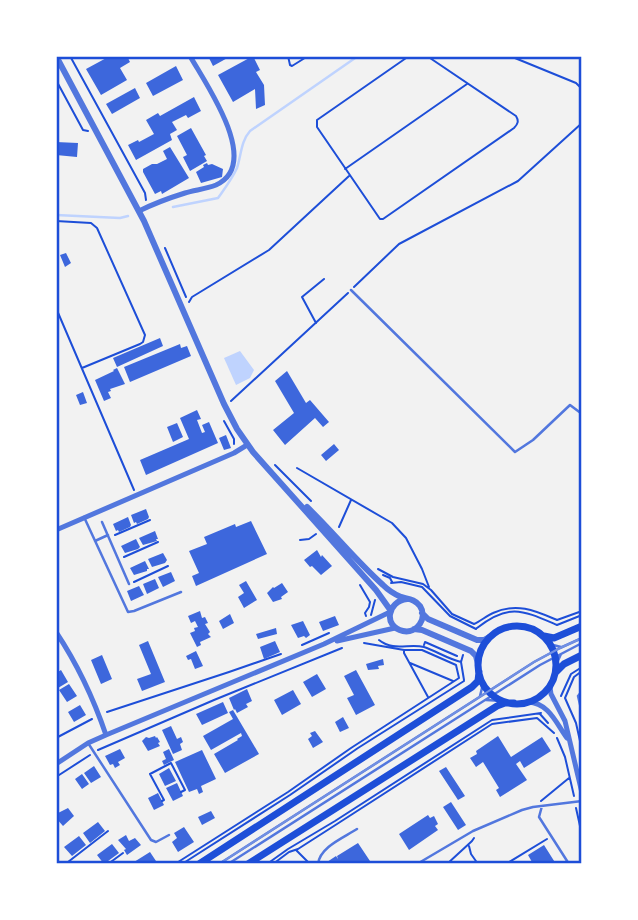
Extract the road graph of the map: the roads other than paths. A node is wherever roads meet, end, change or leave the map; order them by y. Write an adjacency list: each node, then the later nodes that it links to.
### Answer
1 (56, 56): 3 (street)
2 (190, 56): 3 (street)
3 (139, 211): 6 (street)
4 (351, 290): 5 (lane)
5 (582, 414)
6 (247, 445): 7 (street); 8 (street)
7 (287, 490): 15 (street); 16 (street)
8 (84, 517): 10 (street); 12 (lane)
9 (103, 522): 11 (lane)
10 (56, 530)
11 (109, 537): 12 (lane); 13 (lane)
12 (95, 541): 14 (lane)
13 (130, 584)
14 (181, 592)
15 (407, 599): 16 (street); 17 (street)
16 (391, 611): 19 (street); 26 (street)
17 (422, 612): 20 (street); 23 (street)
18 (582, 626): 22 (main road)
19 (399, 629): 20 (street); 26 (street)
20 (414, 629): 31 (street)
21 (56, 632): 41 (street)
22 (541, 634): 23 (main road); 25 (main road)
23 (491, 636): 31 (main road)
24 (582, 638): 28 (lane)
25 (548, 641): 28 (lane); 29 (main road)
26 (327, 643): 41 (street)
27 (582, 643): 28 (lane)
28 (565, 648): 29 (lane); 29 (lane)
29 (555, 657): 32 (main road); 34 (lane)
30 (580, 659): 32 (main road)
31 (480, 671): 34 (main road); 35 (lane); 50 (main road)
32 (553, 679): 38 (main road); 42 (street)
33 (582, 691): 40 (lane)
34 (491, 693): 35 (lane); 36 (lane); 37 (main road)
35 (478, 698): 51 (lane)
36 (483, 701): 37 (lane); 52 (lane)
37 (503, 701): 39 (main road)
38 (528, 702): 39 (main road); 42 (street)
39 (514, 703): 53 (main road)
40 (582, 711)
41 (106, 735): 43 (street)
42 (569, 741): 45 (street)
43 (88, 744): 44 (street); 49 (lane)
44 (56, 764)
45 (582, 793)
46 (582, 802): 47 (lane)
47 (542, 806): 55 (lane); 56 (lane)
48 (357, 829): 54 (lane)
49 (169, 835)
50 (199, 864)
51 (219, 864)
52 (228, 864)
53 (248, 864)
54 (318, 864)
55 (417, 864)
56 (569, 864)

